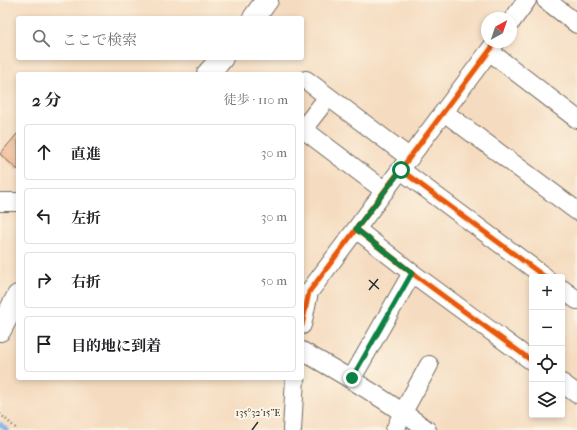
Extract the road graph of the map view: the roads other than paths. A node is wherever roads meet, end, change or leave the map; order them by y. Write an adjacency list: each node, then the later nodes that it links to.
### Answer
1 (267, 0): 5 (street)
2 (528, 0): 4 (street)
3 (546, 0): 6 (street)
4 (517, 14)
5 (255, 16)
6 (577, 24)
7 (492, 48): 13 (street)
8 (494, 48): 14 (street)
9 (220, 60): 10 (street)
10 (210, 72)
11 (306, 80): 12 (street)
12 (328, 97): 15 (street); 17 (street)
13 (444, 112): 17 (street); 21 (street)
14 (577, 119)
15 (304, 128)
16 (304, 130): 18 (street)
17 (406, 164): 18 (street); 24 (street)
18 (385, 191): 22 (street)
19 (0, 202): 20 (street)
20 (16, 202)
21 (577, 211)
22 (356, 229): 23 (street); 28 (street)
23 (412, 273): 31 (street); 33 (street)
24 (541, 274)
25 (565, 291): 27 (street)
26 (16, 300): 29 (street)
27 (577, 300)
28 (304, 316)
29 (0, 330)
30 (304, 352): 33 (street)
31 (529, 359)
32 (429, 365): 37 (street)
33 (352, 378): 37 (street)
34 (295, 380): 38 (street)
35 (565, 385): 36 (street)
36 (577, 394)
37 (403, 412): 39 (street); 40 (street)
38 (292, 430)
39 (395, 430)
40 (427, 430)

